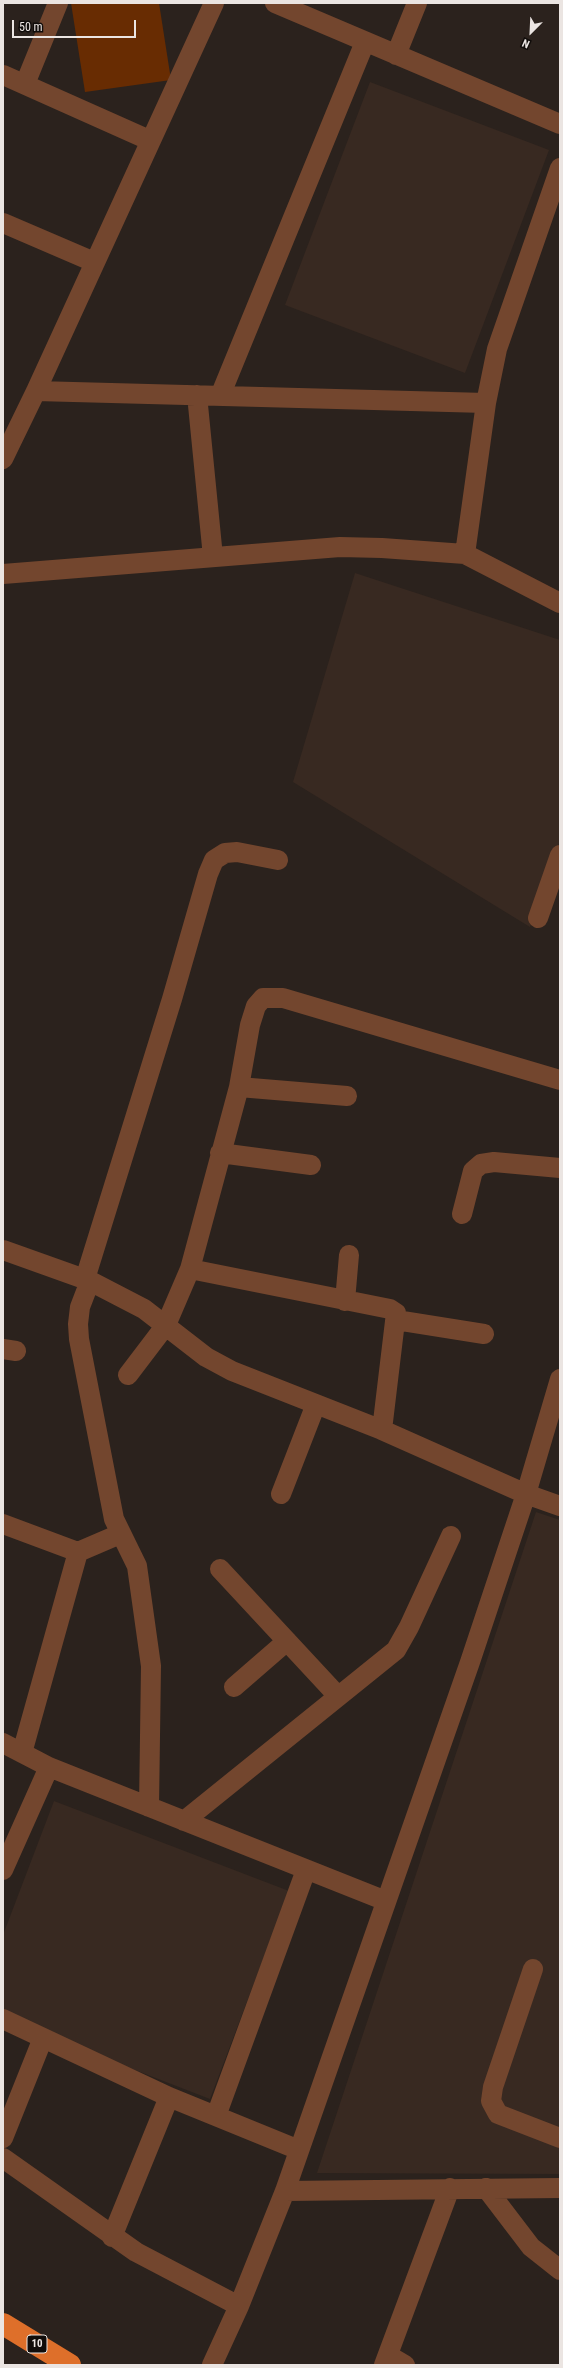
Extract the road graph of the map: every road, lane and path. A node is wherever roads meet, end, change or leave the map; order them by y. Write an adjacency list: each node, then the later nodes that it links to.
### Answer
1 (58, 3): 8 (street)
2 (214, 3): 10 (street)
3 (275, 3): 5 (street)
4 (417, 3): 6 (street)
5 (365, 42): 6 (street); 16 (street)
6 (396, 54): 9 (street)
7 (3, 74): 8 (street)
8 (25, 84): 10 (street)
9 (560, 124)
10 (149, 140): 13 (street)
11 (560, 168): 17 (street)
12 (3, 223): 13 (street)
13 (94, 262): 14 (street)
14 (36, 391): 15 (street); 18 (street)
15 (197, 395): 16 (street); 20 (street)
16 (220, 396): 17 (street)
17 (486, 403): 19 (street)
18 (3, 459)
19 (465, 554): 20 (street); 22 (street)
20 (212, 557): 21 (street)
21 (3, 574)
22 (560, 603)
23 (560, 855): 25 (street)
24 (278, 860): 36 (street)
25 (538, 918)
26 (560, 1080): 27 (street)
27 (239, 1087): 28 (street); 29 (street)
28 (347, 1096)
29 (220, 1153): 30 (street); 35 (street)
30 (311, 1165)
31 (560, 1168): 32 (street)
32 (462, 1214)
33 (3, 1250): 36 (street)
34 (349, 1256): 37 (street)
35 (190, 1269): 37 (street); 39 (street)
36 (88, 1280): 39 (street); 49 (street)
37 (345, 1301): 38 (street)
38 (396, 1320): 40 (street); 44 (street)
39 (166, 1325): 41 (street); 43 (street)
40 (484, 1334)
41 (128, 1375)
42 (560, 1379): 46 (street)
43 (316, 1404): 44 (street); 45 (street)
44 (382, 1430): 46 (street)
45 (281, 1494)
46 (526, 1494): 47 (street); 63 (street)
47 (560, 1506)
48 (3, 1524): 51 (street)
49 (120, 1534): 51 (street); 59 (street)
50 (451, 1536): 55 (street)
51 (78, 1552): 57 (street)
52 (220, 1569): 53 (street)
53 (287, 1641): 54 (street); 55 (street)
54 (234, 1687)
55 (337, 1695): 60 (street)
56 (3, 1743): 57 (street)
57 (22, 1753): 58 (street)
58 (49, 1767): 59 (street); 61 (street)
59 (149, 1807): 60 (street)
60 (184, 1821): 62 (street)
61 (3, 1870)
62 (306, 1870): 63 (street); 68 (street)
63 (386, 1901): 71 (street)
64 (533, 1969): 70 (street)
65 (3, 2019): 66 (street)
66 (43, 2038): 67 (street); 69 (street)
67 (169, 2097): 68 (street); 77 (street)
68 (216, 2116): 71 (street)
69 (3, 2138)
70 (560, 2138)
71 (299, 2150): 76 (street)
72 (3, 2158): 77 (street)
73 (450, 2188): 74 (street); 76 (street); 81 (street)
74 (486, 2188): 75 (street); 78 (street)
75 (560, 2188)
76 (285, 2190): 79 (street)
77 (112, 2236): 79 (street)
78 (560, 2270)
79 (239, 2306): 83 (street)
80 (3, 2324): 82 (highway, 10)
81 (386, 2360): 84 (street)
82 (70, 2365)
83 (212, 2365)
84 (405, 2365)

